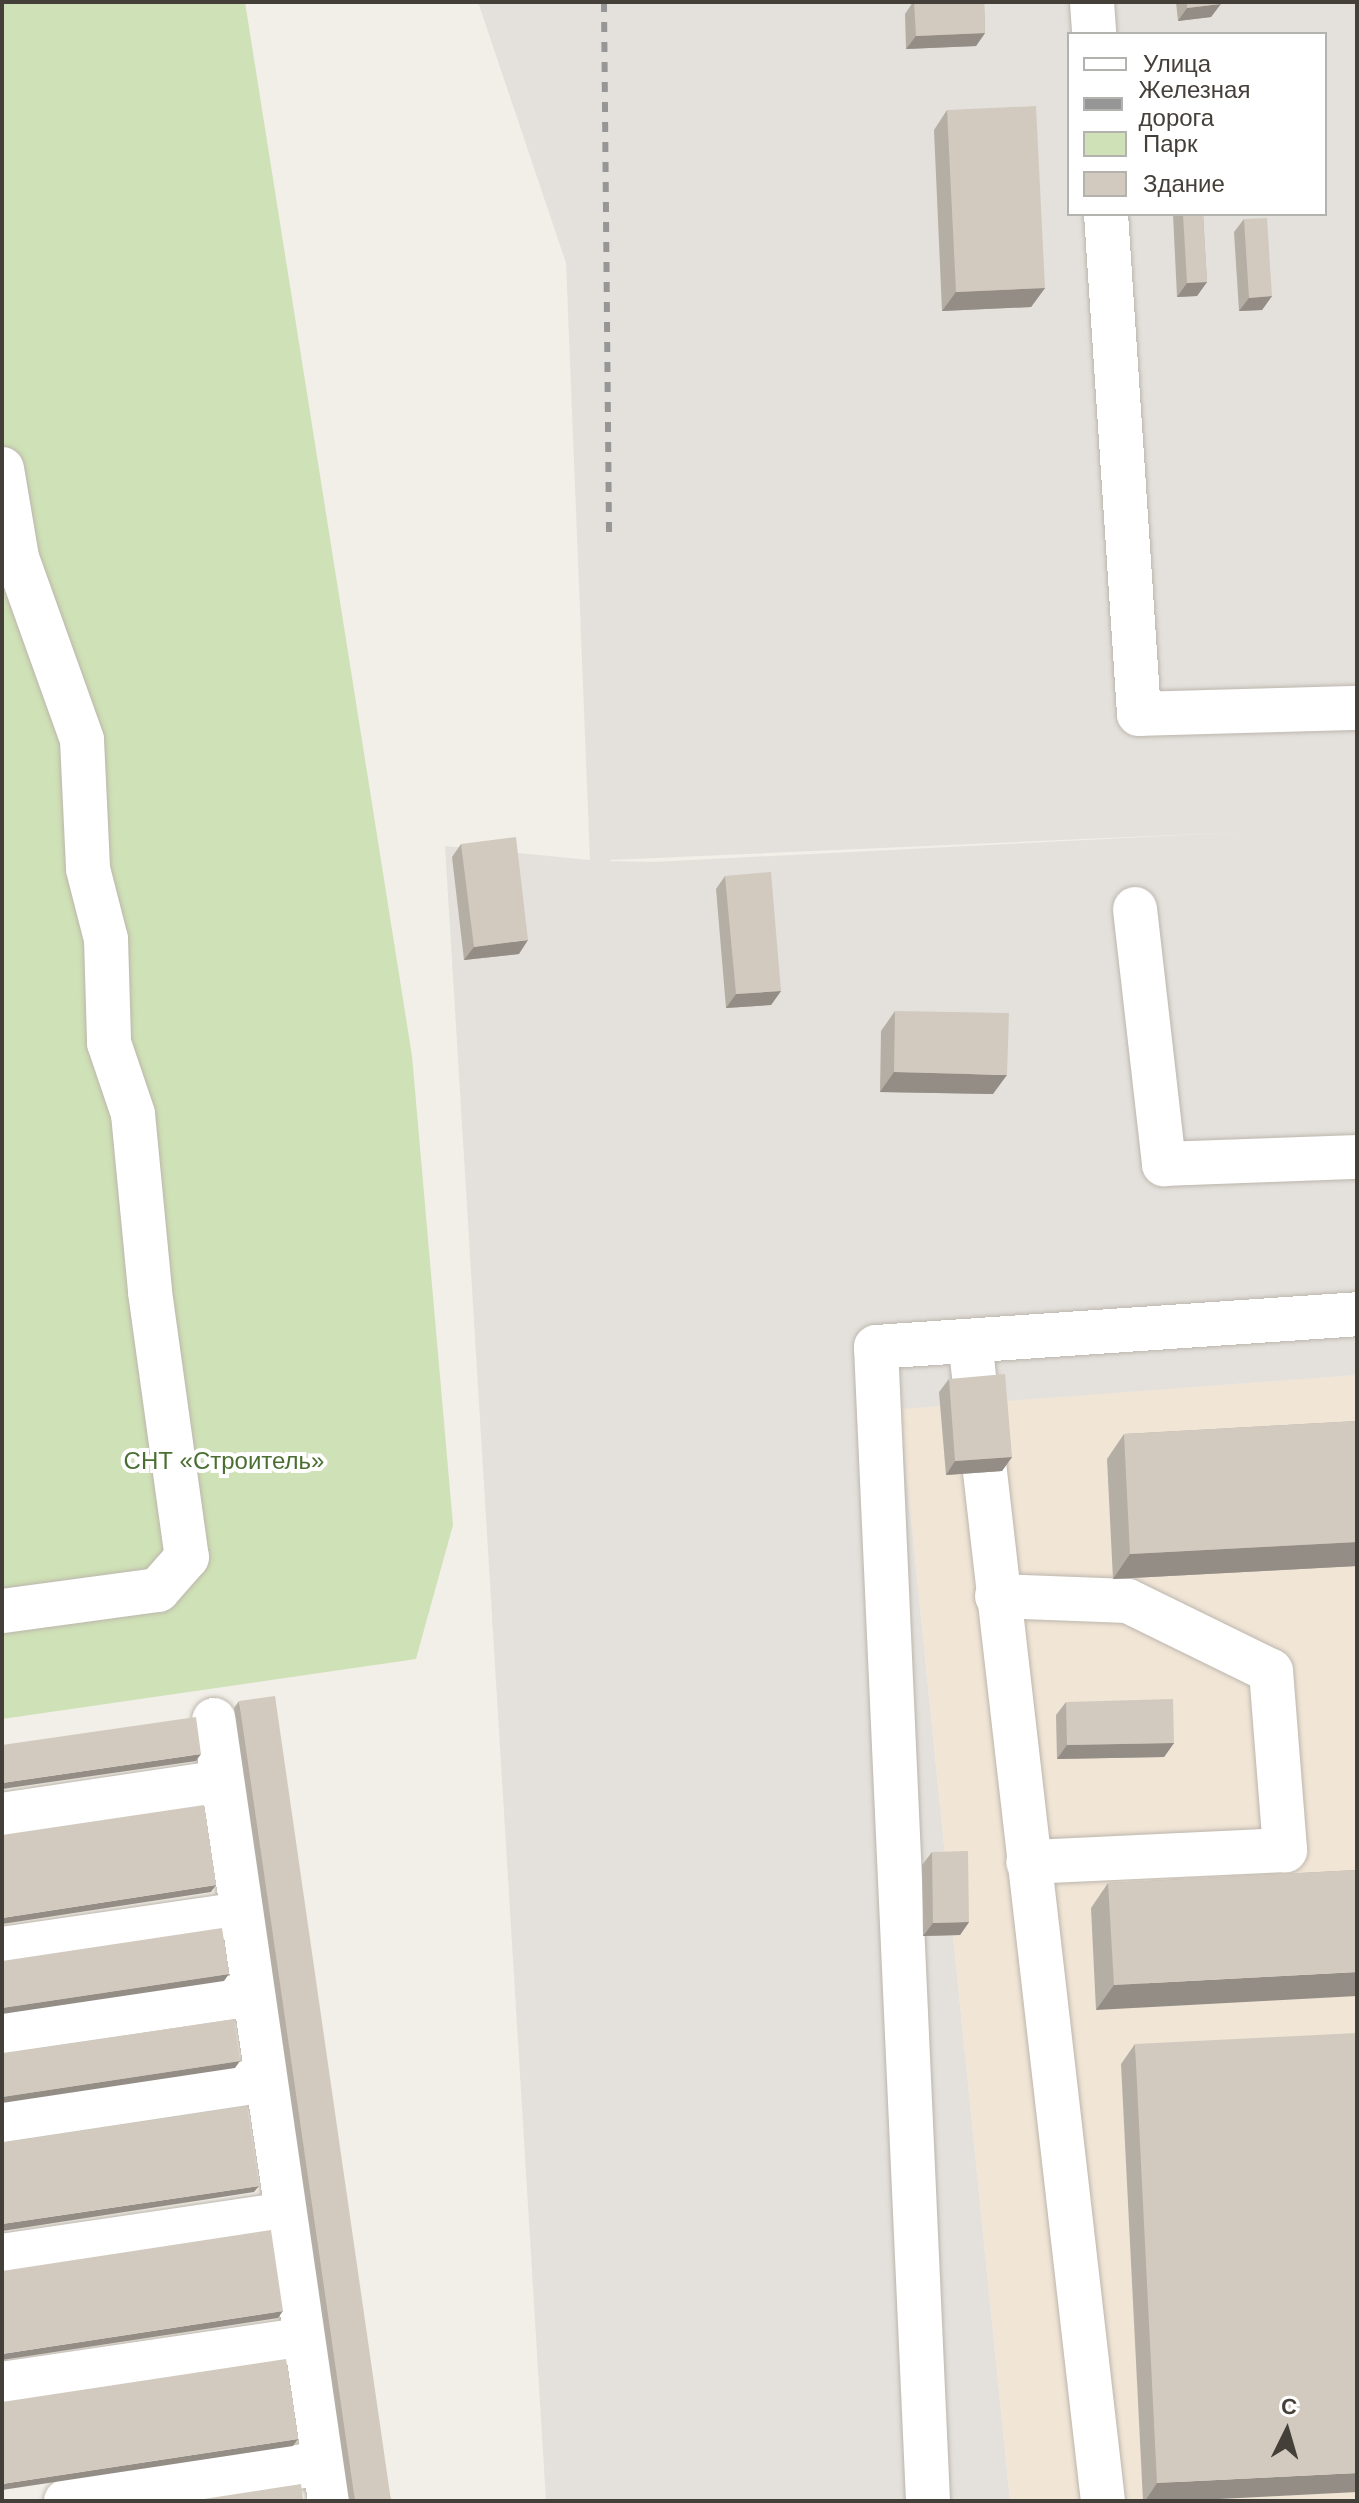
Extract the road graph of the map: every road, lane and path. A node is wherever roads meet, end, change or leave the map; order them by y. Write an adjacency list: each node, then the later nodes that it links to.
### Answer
1 (1092, 2): 2 (lane)
2 (1094, 32)
3 (1106, 216): 6 (lane)
4 (2, 469): 5 (lane)
5 (10, 559): 12 (lane)
6 (1357, 708)
7 (1135, 909): 8 (lane)
8 (1357, 1157)
9 (1357, 1314): 10 (lane)
10 (970, 1341): 11 (lane); 29 (lane)
11 (997, 1596): 16 (lane); 16 (lane)
12 (2, 1611)
13 (214, 1720): 14 (lane)
14 (223, 1782): 15 (lane); 17 (lane)
15 (2, 1815)
16 (1028, 1862): 30 (lane)
17 (243, 1914): 18 (lane); 19 (lane)
18 (2, 1949)
19 (255, 1994): 20 (lane); 21 (lane)
20 (2, 2031)
21 (268, 2080): 22 (lane); 23 (lane)
22 (2, 2120)
23 (287, 2214): 24 (lane); 25 (lane)
24 (2, 2256)
25 (306, 2339): 26 (lane); 27 (lane)
26 (2, 2384)
27 (327, 2482): 28 (lane)
28 (66, 2501)
29 (928, 2501)
30 (1103, 2501)

